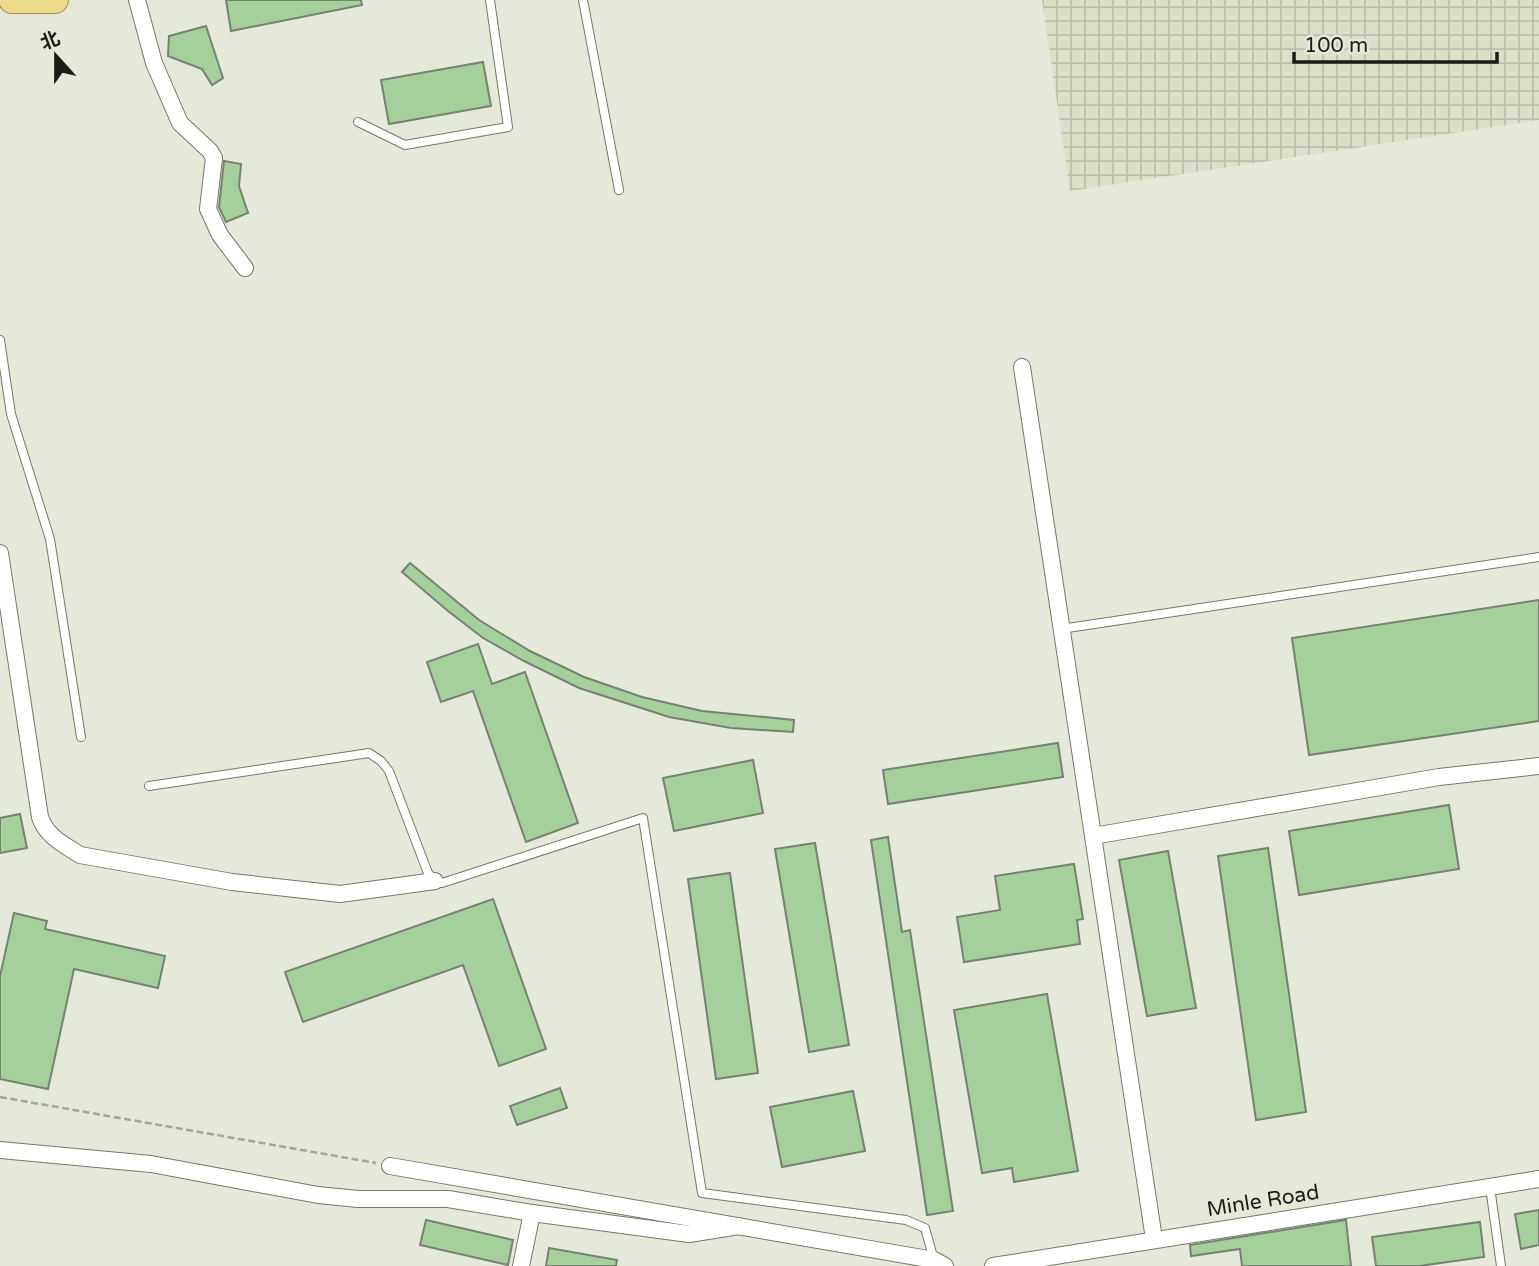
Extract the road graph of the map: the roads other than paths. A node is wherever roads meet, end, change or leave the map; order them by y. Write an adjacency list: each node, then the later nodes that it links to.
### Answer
1 (55, 0): 5 (highway)
2 (136, 0): 8 (street)
3 (490, 0): 6 (lane)
4 (583, 0): 7 (lane)
5 (12, 1)
6 (358, 122)
7 (619, 190)
8 (245, 268)
9 (0, 340): 14 (lane)
10 (1022, 367): 13 (street)
11 (0, 553): 18 (street)
12 (1539, 557): 13 (lane)
13 (1061, 629): 17 (street)
14 (81, 737)
15 (1539, 766): 17 (street)
16 (149, 786): 18 (lane)
17 (1093, 835): 25 (street)
18 (435, 881): 26 (lane)
19 (0, 1150): 23 (street)
20 (390, 1166): 24 (street)
21 (1539, 1179): 22 (street, Minle Road)
22 (1490, 1186): 25 (street, Minle Road); 29 (lane)
23 (533, 1213): 24 (street); 27 (street)
24 (739, 1226): 26 (street)
25 (1154, 1239): 28 (street, Minle Road)
26 (939, 1263)
27 (521, 1266)
28 (993, 1266)
29 (1501, 1266)

